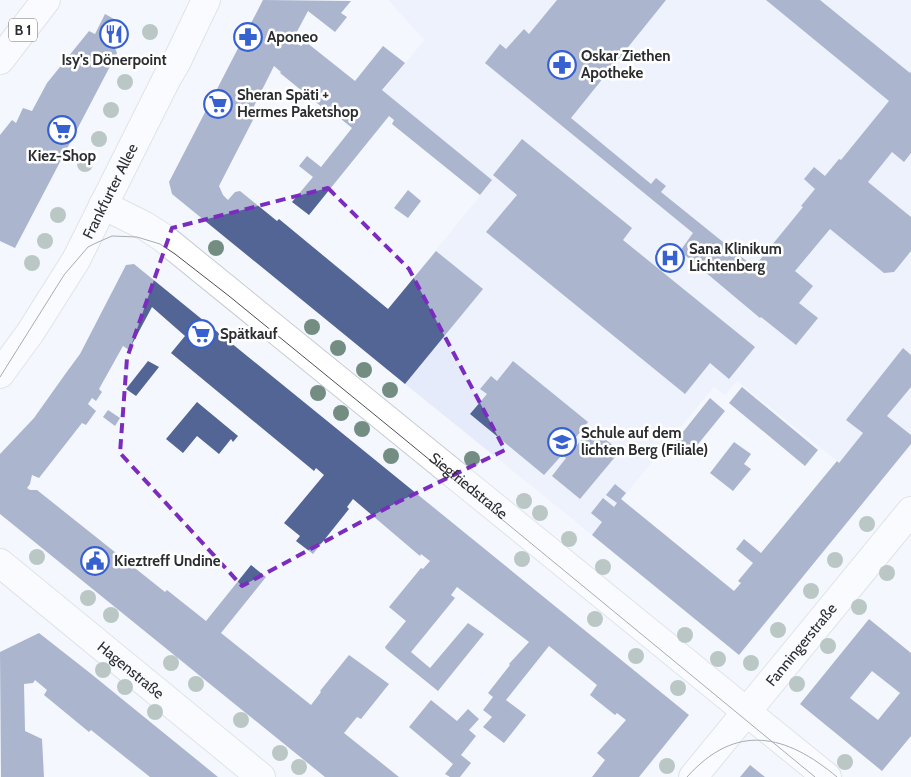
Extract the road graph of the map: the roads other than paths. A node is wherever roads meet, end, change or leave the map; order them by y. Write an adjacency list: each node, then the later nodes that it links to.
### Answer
1 (46, 0): 3 (street, B 1)
2 (206, 0): 4 (street, Frankfurter Allee)
3 (0, 60)
4 (104, 205): 5 (street, Frankfurter Allee); 8 (street, Siegfriedstraße)
5 (0, 374)
6 (911, 512): 8 (street, Fanningerstraße)
7 (0, 563): 9 (street, Hagenstraße)
8 (746, 712): 10 (street, Fanningerstraße); 11 (street, Siegfriedstraße)
9 (261, 777)
10 (692, 777)
11 (827, 777)

